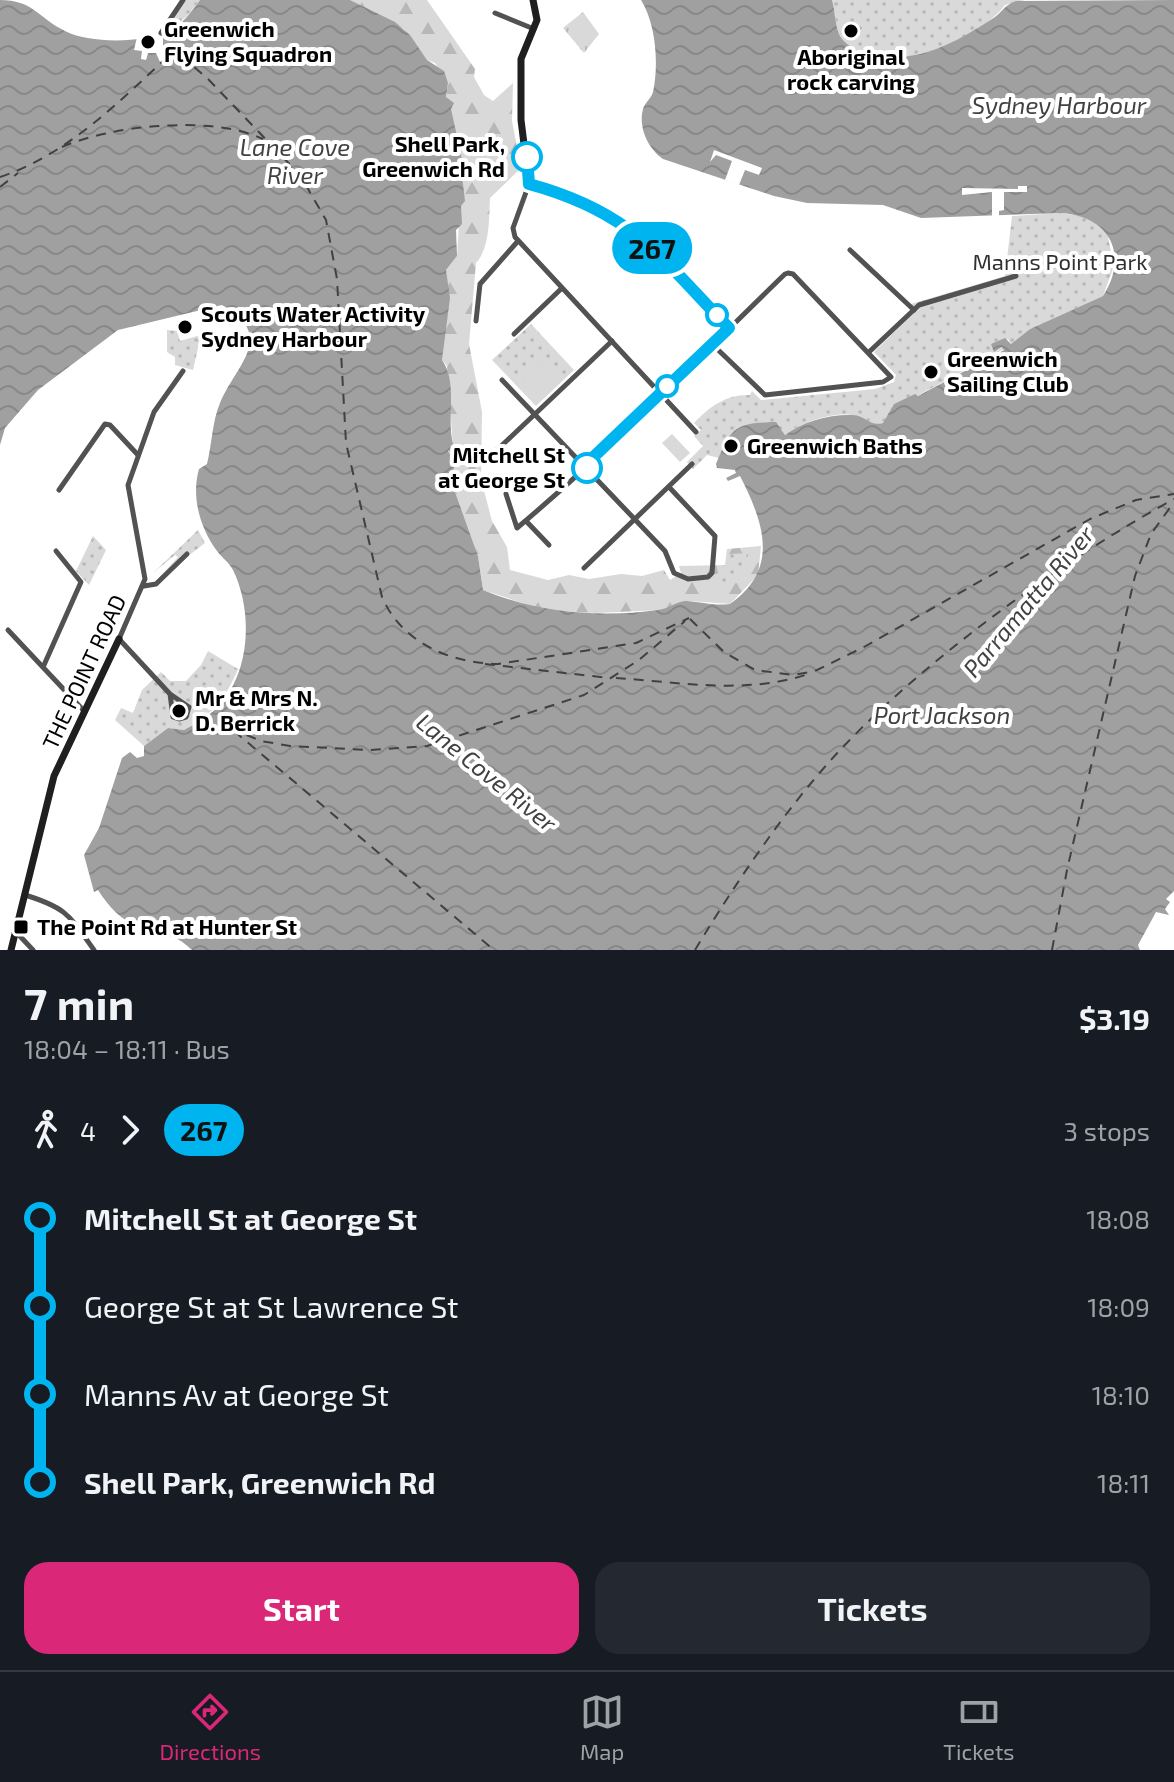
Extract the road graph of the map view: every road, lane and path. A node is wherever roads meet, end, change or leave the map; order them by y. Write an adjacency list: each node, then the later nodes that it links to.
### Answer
1 (183, 0): 5 (street)
2 (533, 0): 4 (street)
3 (495, 13): 4 (street)
4 (534, 29): 6 (street)
5 (161, 33)
6 (529, 184): 7 (street); 13 (street)
7 (518, 241): 10 (street); 12 (street)
8 (850, 250): 11 (street)
9 (1016, 276): 11 (street)
10 (562, 288): 14 (street); 15 (street)
11 (914, 310): 17 (street)
12 (476, 321)
13 (729, 328): 16 (street); 17 (street)
14 (514, 334)
15 (612, 341): 20 (street); 21 (street)
16 (712, 344): 17 (street); 20 (street)
17 (869, 352)
18 (183, 371): 24 (street, THE POINT ROAD)
19 (502, 380): 21 (street)
20 (660, 393): 22 (street); 26 (street)
21 (536, 413): 23 (street); 26 (street)
22 (696, 432)
23 (497, 450)
24 (139, 455): 28 (street); 36 (street, THE POINT ROAD)
25 (692, 464): 27 (street)
26 (585, 465): 30 (street); 31 (street)
27 (669, 487): 30 (street); 30 (street)
28 (59, 490)
29 (506, 494): 31 (street)
30 (635, 519): 35 (street)
31 (526, 521): 32 (street)
32 (549, 545)
33 (56, 551): 39 (street)
34 (187, 554): 36 (street)
35 (584, 568)
36 (144, 586): 38 (street, THE POINT ROAD)
37 (8, 630): 39 (street)
38 (119, 639): 40 (street); 41 (street, THE POINT ROAD)
39 (44, 665): 41 (street)
40 (170, 694): 40 (street)
41 (85, 712): 42 (street, THE POINT ROAD)
42 (25, 895): 43 (street, THE POINT ROAD); 46 (street)
43 (16, 931): 44 (street, THE POINT ROAD); 45 (street)
44 (11, 950)
45 (33, 950)
46 (94, 950)

